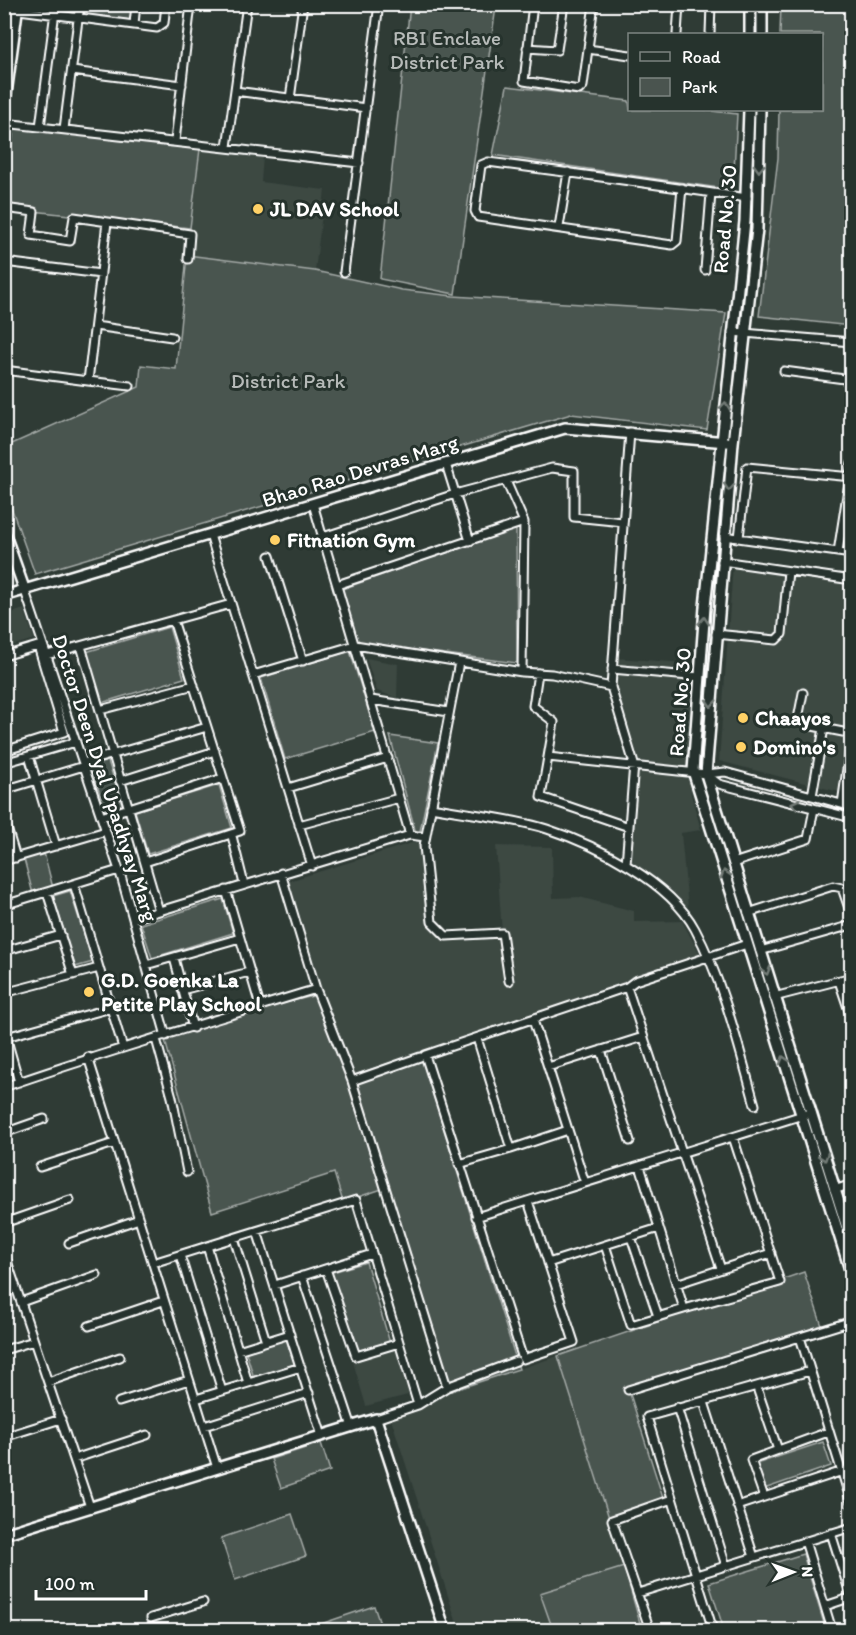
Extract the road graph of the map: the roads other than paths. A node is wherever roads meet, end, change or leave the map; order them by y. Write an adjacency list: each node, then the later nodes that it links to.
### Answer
1 (56, 4): 18 (street)
2 (80, 4): 19 (street)
3 (136, 4): 20 (street)
4 (166, 4): 20 (street)
5 (191, 4): 29 (street)
6 (247, 4): 31 (street)
7 (303, 4): 32 (street)
8 (379, 4): 33 (street)
9 (533, 4): 25 (street)
10 (564, 4): 25 (street)
11 (594, 4): 26 (street)
12 (679, 4): 21 (street)
13 (711, 4): 22 (street)
14 (750, 4): 23 (street)
15 (762, 4): 24 (street)
16 (18, 7): 17 (street); 18 (street); 30 (street)
17 (4, 8)
18 (54, 15): 19 (street); 38 (street)
19 (78, 17): 20 (street); 28 (street)
20 (134, 24)
21 (677, 33)
22 (710, 33)
23 (750, 33)
24 (762, 33)
25 (527, 48): 26 (street)
26 (588, 49): 27 (street)
27 (628, 55)
28 (72, 71): 29 (street); 39 (street)
29 (182, 85): 40 (street)
30 (6, 90): 34 (street)
31 (235, 91): 32 (street); 41 (street)
32 (290, 99): 33 (street)
33 (366, 108): 42 (street)
34 (4, 109)
35 (749, 111): 46 (street, Road No. 30)
36 (760, 111): 57 (street, Road No. 30, one-way to 57)
37 (4, 123): 38 (street)
38 (40, 127): 39 (street)
39 (64, 129): 40 (street)
40 (175, 141): 41 (street)
41 (227, 147): 42 (street)
42 (359, 163): 53 (street)
43 (568, 172): 44 (street); 49 (street); 49 (street)
44 (682, 188): 45 (street); 49 (street)
45 (711, 193): 46 (street); 52 (street)
46 (747, 198): 56 (street, Road No. 30)
47 (4, 208): 48 (street)
48 (107, 222): 50 (street); 54 (street)
49 (559, 227)
50 (188, 258)
51 (4, 262): 54 (street)
52 (705, 270)
53 (344, 272)
54 (101, 274): 55 (street)
55 (95, 326): 58 (street); 63 (street)
56 (732, 333): 57 (street); 66 (street, Road No. 30, one-way to 56)
57 (744, 334): 59 (street); 67 (street, Road No. 30)
58 (172, 337)
59 (852, 342)
60 (4, 370): 63 (street)
61 (784, 371): 62 (street)
62 (852, 380)
63 (88, 381): 64 (street)
64 (130, 386)
65 (630, 432): 66 (street, Bhao Rao Devras Marg); 69 (street, Bhao Rao Devras Marg); 75 (street)
66 (722, 441): 67 (street, Bhao Rao Devras Marg); 105 (street, Road No. 30, one-way to 66)
67 (733, 443): 78 (street, Road No. 30, one-way to 78)
68 (852, 463): 70 (street)
69 (446, 464): 72 (street); 73 (street, Bhao Rao Devras Marg)
70 (850, 477): 80 (street); 82 (street)
71 (506, 481): 72 (street); 74 (street); 75 (street)
72 (455, 494): 79 (street); 81 (street)
73 (313, 504): 77 (street, Bhao Rao Devras Marg); 79 (street)
74 (524, 522): 81 (street); 102 (street)
75 (623, 522): 101 (street)
76 (4, 532): 89 (street, Doctor Deen Dyal Upadhyay Marg)
77 (210, 535): 89 (street, Bhao Rao Devras Marg); 91 (street)
78 (724, 536): 80 (street); 85 (street, Road No. 30)
79 (323, 537): 88 (street)
80 (739, 538): 82 (street)
81 (470, 541): 88 (street)
82 (838, 552): 83 (street)
83 (852, 554)
84 (270, 556): 99 (street)
85 (722, 561): 86 (street); 93 (street, Road No. 30)
86 (788, 571): 87 (street); 93 (street)
87 (852, 580)
88 (337, 585): 95 (street)
89 (26, 591): 90 (street, Bhao Rao Devras Marg); 94 (street, Doctor Deen Dyal Upadhyay Marg)
90 (4, 596)
91 (231, 604): 92 (street); 104 (street)
92 (173, 620): 96 (street); 106 (street)
93 (716, 634): 125 (street, Road No. 30, one-way to 125)
94 (40, 645): 97 (street, Doctor Deen Dyal Upadhyay Marg); 98 (street); 115 (street)
95 (355, 645): 99 (street); 100 (street); 109 (street)
96 (81, 646): 97 (street); 110 (street)
97 (47, 655): 114 (street, Doctor Deen Dyal Upadhyay Marg)
98 (4, 656)
99 (303, 660): 104 (street)
100 (459, 662): 102 (street); 111 (street)
101 (612, 669): 105 (street); 107 (street)
102 (522, 672): 103 (street)
103 (538, 673): 107 (street); 119 (street)
104 (253, 675): 129 (street)
105 (700, 677): 124 (street, Road No. 30)
106 (194, 685): 110 (street); 112 (street)
107 (611, 687): 122 (street)
108 (803, 693): 113 (street)
109 (370, 700): 111 (street); 120 (street)
110 (99, 710): 117 (street)
111 (449, 712): 134 (street)
112 (207, 728): 116 (street); 117 (street)
113 (824, 728): 131 (street); 133 (street)
114 (76, 742): 118 (street); 123 (street, Doctor Deen Dyal Upadhyay Marg)
115 (4, 751)
116 (215, 752): 126 (street); 128 (street)
117 (112, 755): 123 (street); 128 (street)
118 (29, 756): 121 (street); 127 (street)
119 (548, 757): 122 (street); 142 (street)
120 (388, 758): 129 (street); 132 (street)
121 (4, 763)
122 (634, 764): 124 (street); 142 (street)
123 (84, 765): 127 (street); 138 (street, Doctor Deen Dyal Upadhyay Marg)
124 (693, 771): 125 (street); 168 (street, Road No. 30, one-way to 124)
125 (706, 774): 131 (street); 137 (street, one-way to 125); 151 (street, Road No. 30)
126 (223, 778): 136 (street); 145 (street)
127 (36, 781): 130 (street); 147 (street)
128 (120, 781): 136 (street)
129 (288, 788): 141 (street)
130 (4, 790)
131 (812, 796): 133 (street)
132 (399, 798): 141 (street); 144 (street)
133 (842, 804): 135 (street)
134 (431, 807): 146 (street); 152 (street)
135 (852, 807)
136 (128, 808): 138 (street); 150 (street)
137 (814, 809): 140 (street); 151 (street)
138 (101, 817): 143 (street, Doctor Deen Dyal Upadhyay Marg)
139 (4, 818): 148 (street)
140 (852, 818)
141 (299, 825): 153 (street)
142 (629, 827): 152 (street)
143 (106, 831): 147 (street); 154 (street, Doctor Deen Dyal Upadhyay Marg)
144 (410, 835): 146 (street); 153 (street)
145 (232, 836): 150 (street); 157 (street)
146 (425, 837): 178 (street)
147 (56, 846): 148 (street)
148 (16, 858): 149 (street)
149 (4, 861)
150 (145, 862): 161 (street)
151 (733, 863): 162 (street, Road No. 30)
152 (626, 864): 172 (street)
153 (312, 866): 155 (street)
154 (119, 870): 156 (street); 164 (street, Doctor Deen Dyal Upadhyay Marg)
155 (281, 873): 157 (street); 181 (street)
156 (74, 884): 159 (street); 174 (street)
157 (244, 884): 158 (street)
158 (226, 890): 161 (street); 167 (street)
159 (47, 892): 160 (street); 166 (street)
160 (4, 905)
161 (159, 911): 164 (street)
162 (748, 913): 163 (street); 170 (street, Road No. 30)
163 (852, 917)
164 (133, 919): 173 (street, Doctor Deen Dyal Upadhyay Marg)
165 (852, 925): 170 (street)
166 (61, 935): 169 (street); 176 (street)
167 (240, 938): 171 (street); 175 (street)
168 (747, 944): 172 (street); 204 (street, Road No. 30, one-way to 168)
169 (4, 951)
170 (760, 951): 184 (street, Road No. 30, one-way to 184)
171 (174, 958): 173 (street); 182 (street)
172 (707, 958): 180 (street); 203 (street)
173 (146, 966): 191 (street, Doctor Deen Dyal Upadhyay Marg)
174 (99, 968): 176 (street); 186 (street)
175 (249, 972): 182 (street); 185 (street)
176 (73, 975): 183 (street)
177 (852, 977): 179 (street)
178 (509, 981)
179 (839, 981): 184 (street); 188 (street)
180 (627, 987): 187 (street); 192 (street)
181 (316, 989): 185 (street); 200 (street)
182 (182, 990): 189 (street)
183 (4, 993)
184 (774, 997): 204 (street, Road No. 30)
185 (260, 1006): 189 (street)
186 (111, 1008): 190 (street); 195 (street)
187 (533, 1020): 193 (street); 199 (street)
188 (852, 1020)
189 (193, 1028): 191 (street)
190 (5, 1034): 201 (street)
191 (166, 1036): 194 (street)
192 (643, 1037): 196 (street); 212 (street)
193 (477, 1038): 211 (street); 213 (street)
194 (156, 1039): 195 (street); 216 (street)
195 (123, 1048): 198 (street)
196 (601, 1050): 199 (street); 209 (street)
197 (420, 1056): 200 (street)
198 (88, 1057): 201 (street); 210 (street)
199 (548, 1067): 206 (street)
200 (352, 1081): 267 (street)
201 (19, 1082): 202 (street)
202 (4, 1087)
203 (755, 1105)
204 (805, 1114): 208 (street); 219 (street, Road No. 30, one-way to 219); 244 (street, Road No. 30)
205 (44, 1119): 207 (street)
206 (568, 1130): 211 (street); 217 (street)
207 (4, 1133)
208 (733, 1137): 212 (street); 234 (street)
209 (630, 1141)
210 (114, 1143): 215 (street); 223 (street)
211 (511, 1149): 213 (street)
212 (681, 1153): 214 (street); 241 (street)
213 (459, 1164): 222 (street)
214 (640, 1166): 217 (street); 225 (street)
215 (40, 1167)
216 (187, 1172)
217 (585, 1183): 221 (street)
218 (852, 1184): 219 (street)
219 (834, 1190): 230 (street, Road No. 30)
220 (70, 1200): 224 (street)
221 (528, 1201): 222 (street); 239 (street)
222 (476, 1217): 239 (street)
223 (139, 1219): 229 (street); 238 (street)
224 (4, 1223)
225 (659, 1228): 227 (street); 245 (street)
226 (257, 1231): 228 (street); 235 (street); 246 (street)
227 (632, 1237): 231 (street); 250 (street)
228 (234, 1238): 232 (street); 256 (street)
229 (69, 1243)
230 (852, 1244)
231 (605, 1245): 239 (street); 250 (street)
232 (207, 1246): 236 (street); 259 (street)
233 (4, 1252): 237 (street)
234 (771, 1253): 241 (street); 249 (street)
235 (372, 1254): 240 (street); 257 (street)
236 (180, 1255): 238 (street); 270 (street)
237 (6, 1261): 248 (street)
238 (153, 1263): 247 (street)
239 (548, 1263)
240 (326, 1269): 243 (street); 257 (street)
241 (721, 1269): 245 (street)
242 (97, 1275): 248 (street)
243 (302, 1276): 246 (street); 280 (street)
244 (852, 1276)
245 (676, 1284): 249 (street)
246 (275, 1285): 253 (street)
247 (163, 1301): 252 (street); 264 (street)
248 (21, 1302): 255 (street)
249 (684, 1309): 250 (street)
250 (658, 1317)
251 (852, 1321): 254 (street)
252 (89, 1326)
253 (290, 1334): 256 (street); 262 (street)
254 (800, 1337): 263 (street); 269 (street)
255 (34, 1341): 258 (street); 265 (street)
256 (266, 1341): 259 (street)
257 (399, 1343): 275 (street)
258 (4, 1350)
259 (238, 1350): 266 (street)
260 (120, 1357): 265 (street)
261 (516, 1361): 267 (street)
262 (301, 1367): 266 (street); 271 (street)
263 (810, 1371): 268 (street); 281 (street)
264 (189, 1380): 272 (street); 273 (street)
265 (48, 1382): 277 (street)
266 (248, 1383): 270 (street)
267 (447, 1387): 275 (street)
268 (757, 1388): 274 (street); 285 (street)
269 (628, 1390)
270 (222, 1391): 272 (street)
271 (309, 1393): 279 (street); 284 (street)
272 (196, 1399): 279 (street)
273 (119, 1402)
274 (704, 1402): 276 (street); 293 (street)
275 (418, 1405): 278 (street)
276 (677, 1407): 291 (street); 300 (street)
277 (61, 1419): 282 (street); 286 (street)
278 (376, 1419): 280 (street); 307 (street)
279 (204, 1426): 287 (street)
280 (352, 1426): 284 (street)
281 (828, 1432): 285 (street); 289 (street)
282 (7, 1436)
283 (147, 1436): 286 (street)
284 (322, 1436): 287 (street)
285 (777, 1450): 290 (street)
286 (74, 1460): 294 (street)
287 (218, 1468): 294 (street)
288 (852, 1468): 289 (street)
289 (840, 1472): 290 (street); 292 (street)
290 (764, 1497): 293 (street)
291 (672, 1499): 301 (street); 302 (street)
292 (852, 1505)
293 (737, 1506): 299 (street)
294 (90, 1508): 297 (street)
295 (852, 1527): 296 (street)
296 (831, 1533): 298 (street); 303 (street)
297 (4, 1534)
298 (805, 1541): 299 (street); 305 (street)
299 (754, 1557): 300 (street)
300 (726, 1566): 301 (street)
301 (695, 1576): 302 (street); 309 (street)
302 (638, 1593): 308 (street)
303 (851, 1598): 305 (street)
304 (203, 1602): 306 (street)
305 (825, 1606): 310 (street)
306 (151, 1617)
307 (445, 1630)
308 (650, 1630)
309 (713, 1630)
310 (832, 1630)

